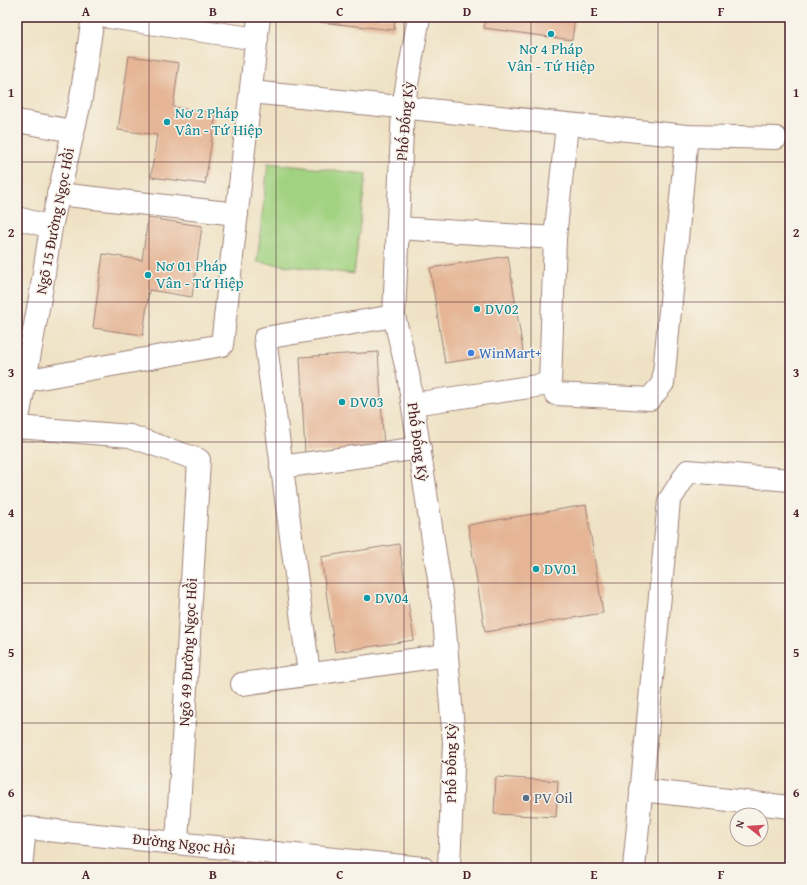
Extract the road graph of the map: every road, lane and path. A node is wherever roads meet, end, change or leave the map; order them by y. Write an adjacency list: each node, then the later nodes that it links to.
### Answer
1 (93, 17): 10 (main road, Ngõ 15 Đường Ngọc Hồi)
2 (109, 17): 5 (main road)
3 (259, 17): 5 (main road)
4 (419, 17): 7 (main road, Phố Đống Kỳ)
5 (257, 39): 6 (main road)
6 (251, 92): 7 (main road); 14 (main road)
7 (403, 107): 9 (main road); 17 (main road, Phố Đống Kỳ)
8 (17, 121): 10 (main road)
9 (567, 125): 11 (main road); 18 (main road)
10 (73, 131): 13 (main road, Ngõ 15 Đường Ngọc Hồi)
11 (687, 136): 12 (main road); 21 (main road)
12 (776, 138)
13 (58, 194): 14 (main road); 16 (main road, Ngõ 15 Đường Ngọc Hồi)
14 (237, 214): 20 (main road)
15 (17, 218): 16 (main road)
16 (51, 227): 20 (main road, Ngõ 15 Đường Ngọc Hồi)
17 (398, 228): 18 (main road); 19 (main road, Phố Đống Kỳ)
18 (555, 238): 21 (main road)
19 (394, 316): 22 (main road, Phố Đống Kỳ); 25 (main road)
20 (24, 381): 23 (main road, Ngõ 15 Đường Ngọc Hồi)
21 (550, 384): 22 (main road)
22 (413, 404): 24 (main road, Phố Đống Kỳ)
23 (17, 425): 33 (main road, Ngõ 49 Đường Ngọc Hồi)
24 (420, 448): 25 (main road); 27 (main road, Phố Đống Kỳ)
25 (281, 467): 28 (main road)
26 (790, 480): 30 (main road)
27 (447, 655): 28 (main road); 36 (main road, Phố Đống Kỳ)
28 (309, 674): 29 (main road)
29 (242, 684)
30 (641, 790): 31 (main road); 37 (main road)
31 (790, 807)
32 (21, 828): 33 (main road, Đường Ngọc Hồi); 34 (main road)
33 (177, 843): 35 (main road, Đường Ngọc Hồi)
34 (21, 868)
35 (423, 868)
36 (449, 868)
37 (634, 868)

